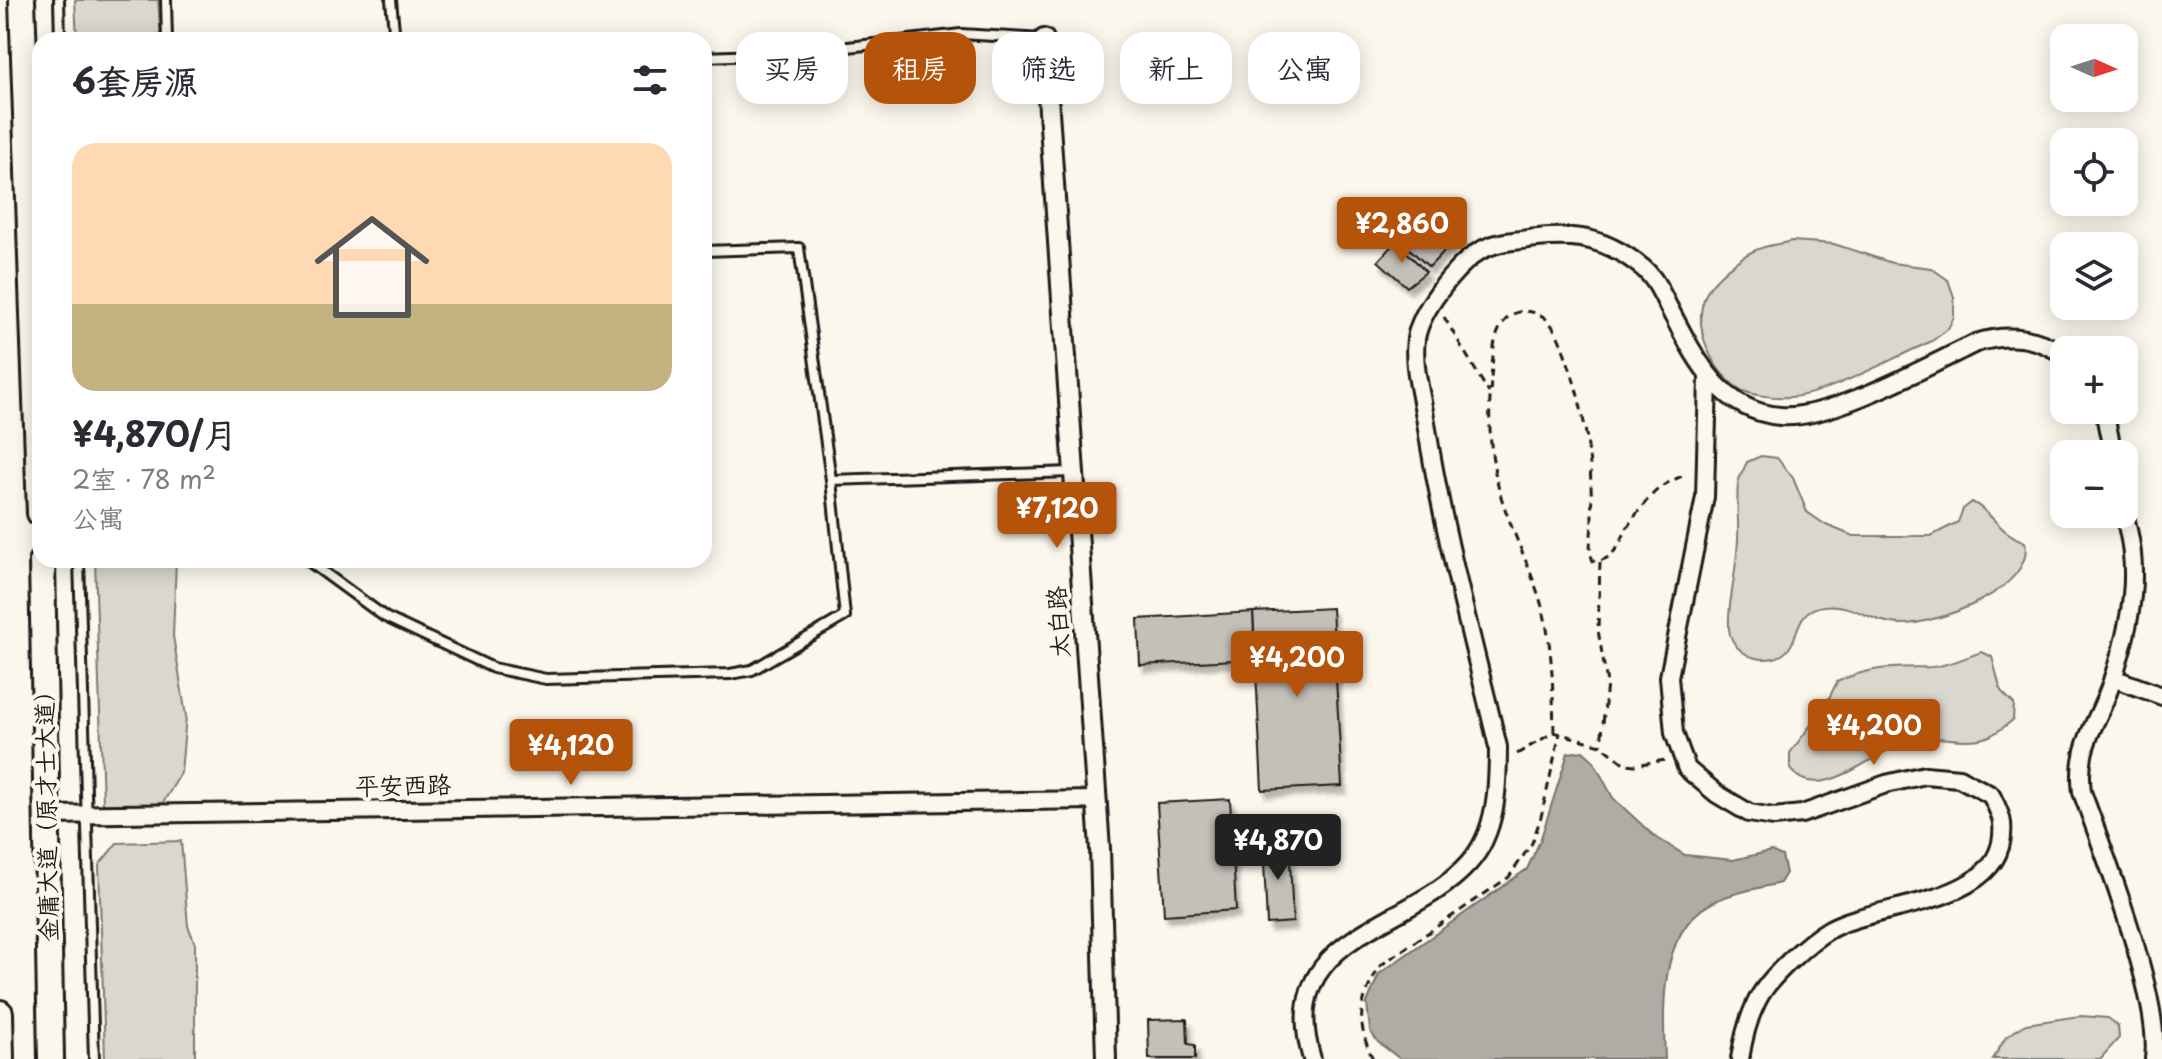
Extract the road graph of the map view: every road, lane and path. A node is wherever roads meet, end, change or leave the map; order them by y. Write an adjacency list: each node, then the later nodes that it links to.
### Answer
1 (22, 0): 12 (main road)
2 (59, 0): 5 (lane)
3 (166, 0): 6 (lane)
4 (391, 0): 7 (lane)
5 (60, 32)
6 (167, 32)
7 (394, 32)
8 (992, 36): 9 (lane)
9 (712, 57)
10 (1048, 104): 18 (street, 太白路)
11 (712, 251): 19 (lane)
12 (32, 285)
13 (1432, 303): 15 (street); 16 (path); 31 (street)
14 (2050, 348): 15 (street)
15 (1708, 377): 17 (street)
16 (1489, 393): 21 (path); 27 (path)
17 (1706, 470): 21 (path); 30 (street)
18 (1072, 472): 19 (lane); 32 (street, 太白路)
19 (831, 480): 24 (lane)
20 (2127, 528): 25 (street)
21 (1600, 562): 29 (path)
22 (42, 568): 34 (main road, 金庸大道（原才士大道）)
23 (79, 568): 33 (lane)
24 (318, 568)
25 (2113, 678): 26 (street); 36 (street)
26 (2162, 696)
27 (1554, 732): 28 (path); 31 (path)
28 (1560, 733): 29 (path); 42 (path)
29 (1601, 745): 30 (path)
30 (1682, 754): 43 (street)
31 (1498, 761): 41 (street)
32 (1096, 800): 33 (street, 平安西路); 40 (street, 太白路)
33 (85, 814): 34 (street, 平安西路); 39 (lane)
34 (47, 815): 38 (main road, 金庸大道（原才士大道）)
35 (0, 1013): 37 (main road)
36 (2160, 1018): 44 (street)
37 (1, 1059)
38 (51, 1059)
39 (94, 1059)
40 (1106, 1059)
41 (1312, 1059)
42 (1373, 1059)
43 (1740, 1059)
44 (2154, 1059)

